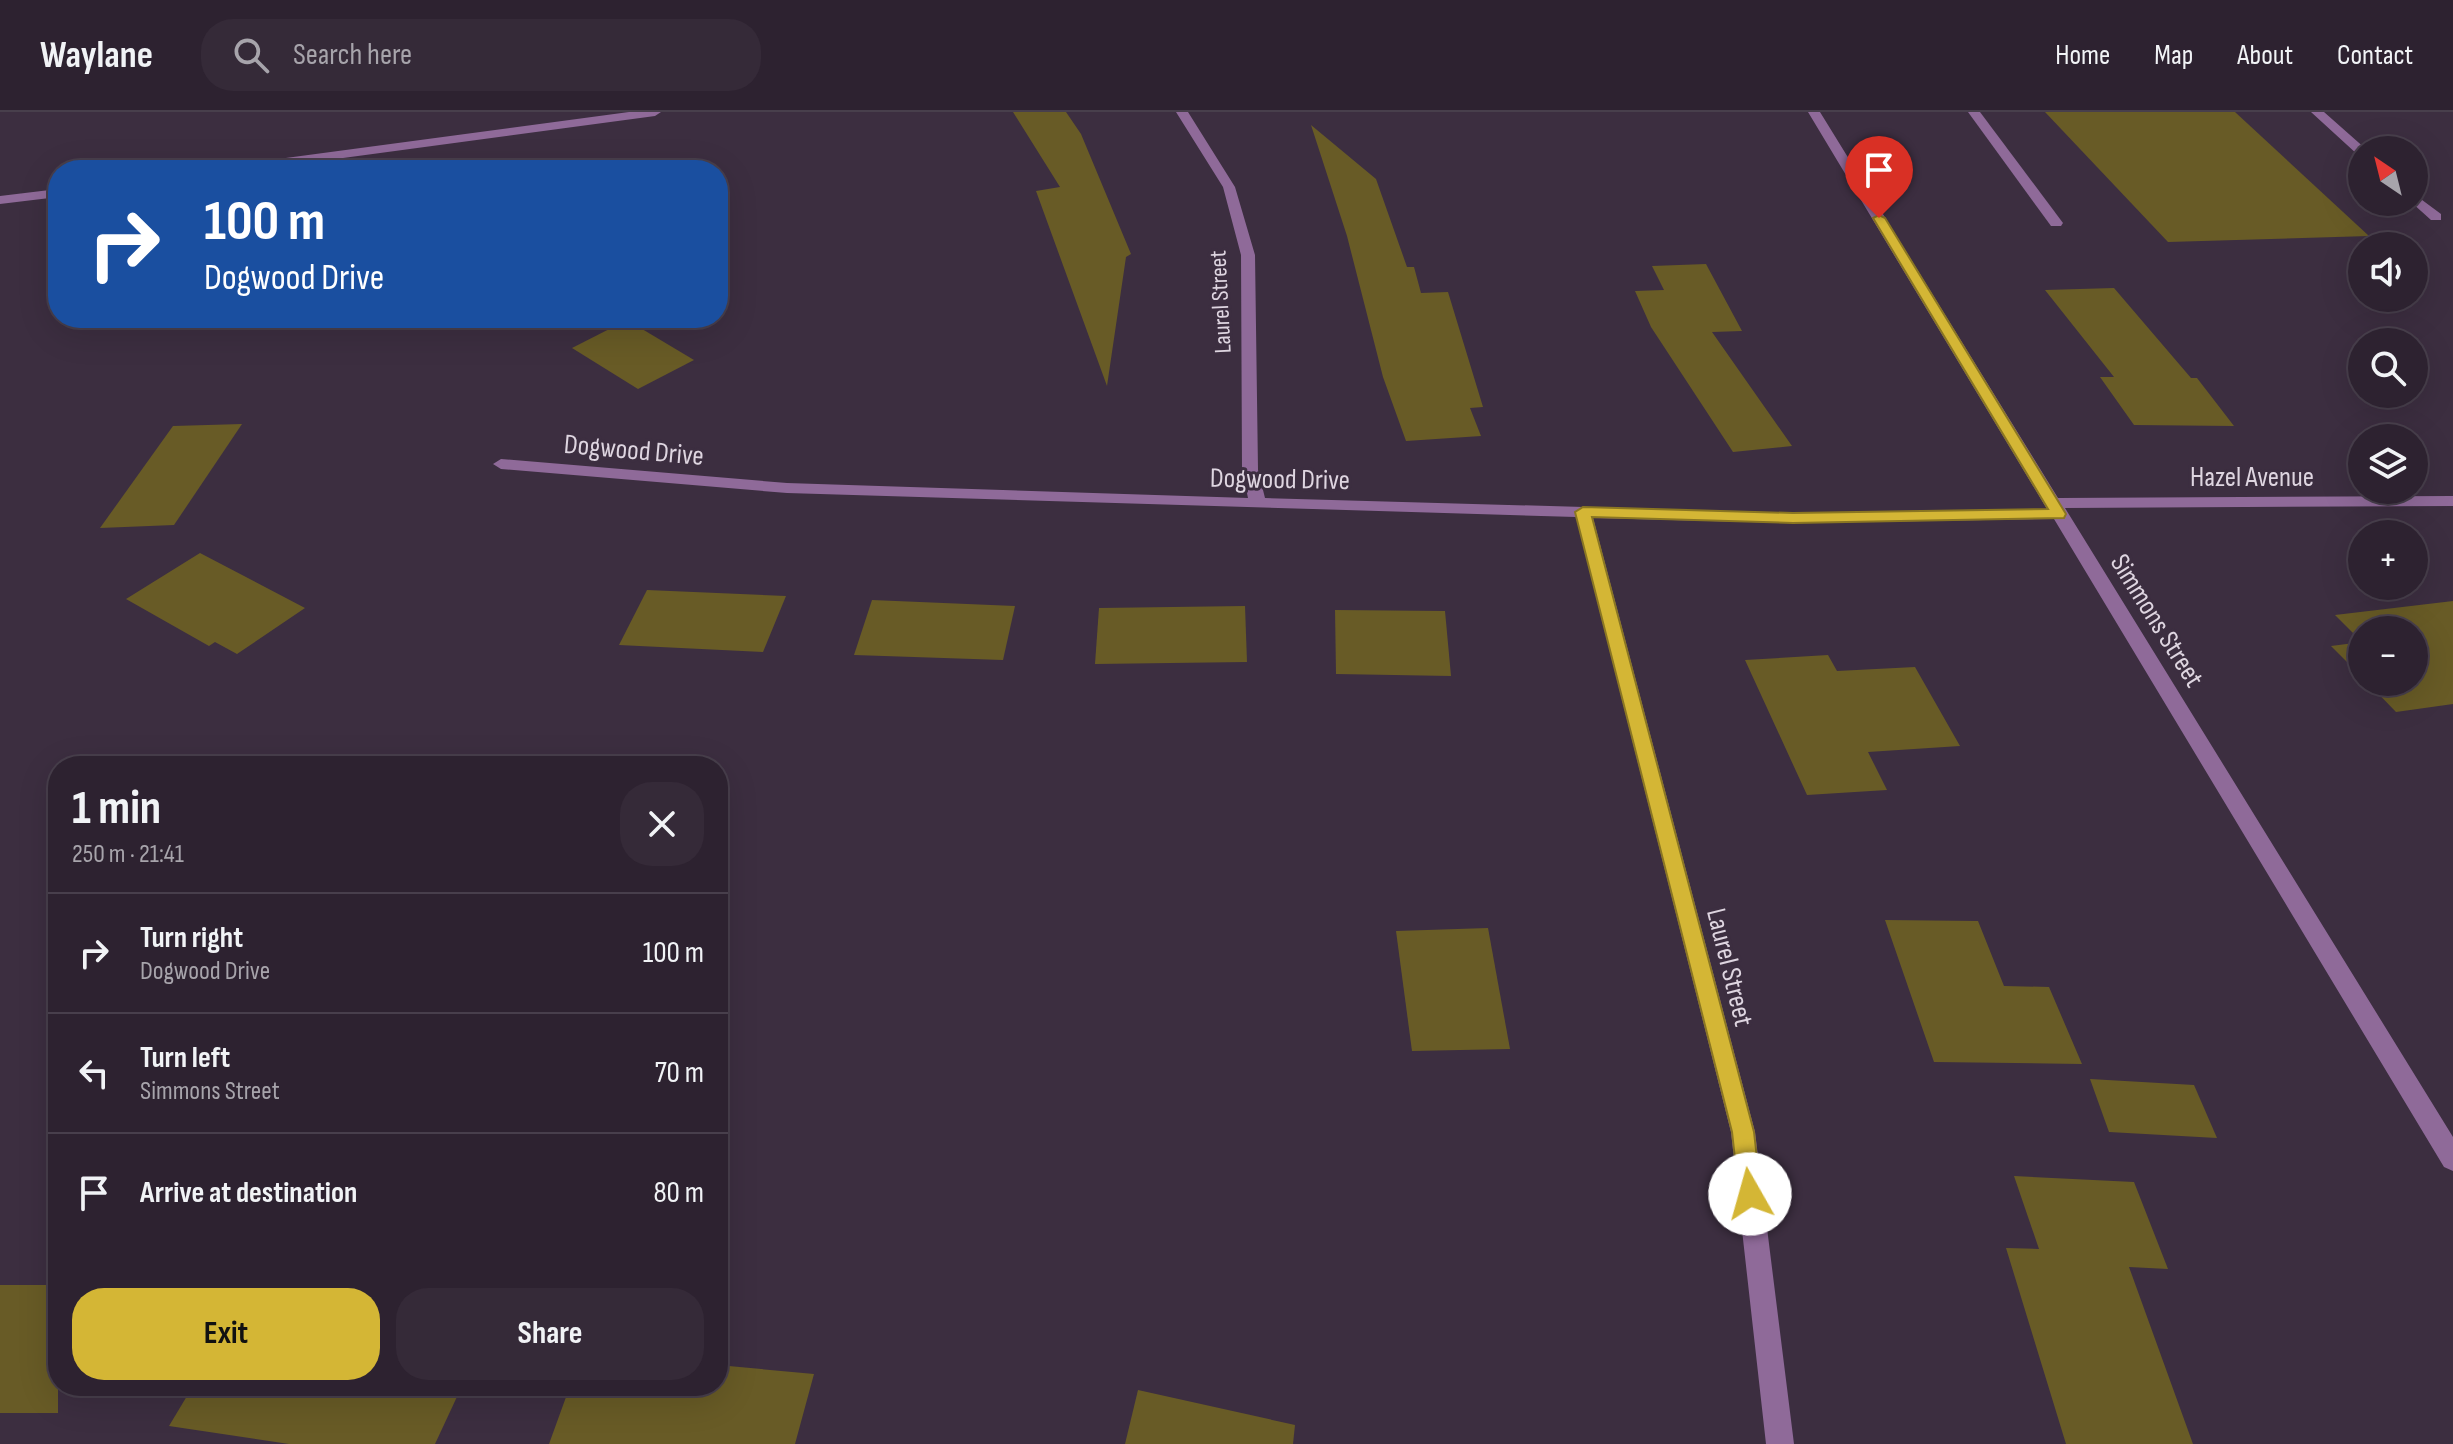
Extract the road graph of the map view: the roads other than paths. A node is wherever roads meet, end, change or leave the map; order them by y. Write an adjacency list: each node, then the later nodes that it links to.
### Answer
1 (655, 112): 7 (street)
2 (1182, 112): 15 (street, Laurel Street)
3 (1814, 112): 16 (street, Simmons Street)
4 (1974, 112): 12 (street)
5 (2317, 112): 6 (street)
6 (2348, 140)
7 (300, 160)
8 (48, 194): 9 (street)
9 (0, 200)
10 (2428, 210): 11 (street)
11 (2436, 217)
12 (2056, 223)
13 (501, 464): 15 (street, Dogwood Drive)
14 (2453, 501): 16 (street, Hazel Avenue)
15 (1258, 503): 17 (street, Dogwood Drive)
16 (2055, 508): 17 (street, Dogwood Drive); 18 (street, Simmons Street)
17 (1583, 512): 19 (street, Laurel Street)
18 (2453, 1159)
19 (1780, 1444)

